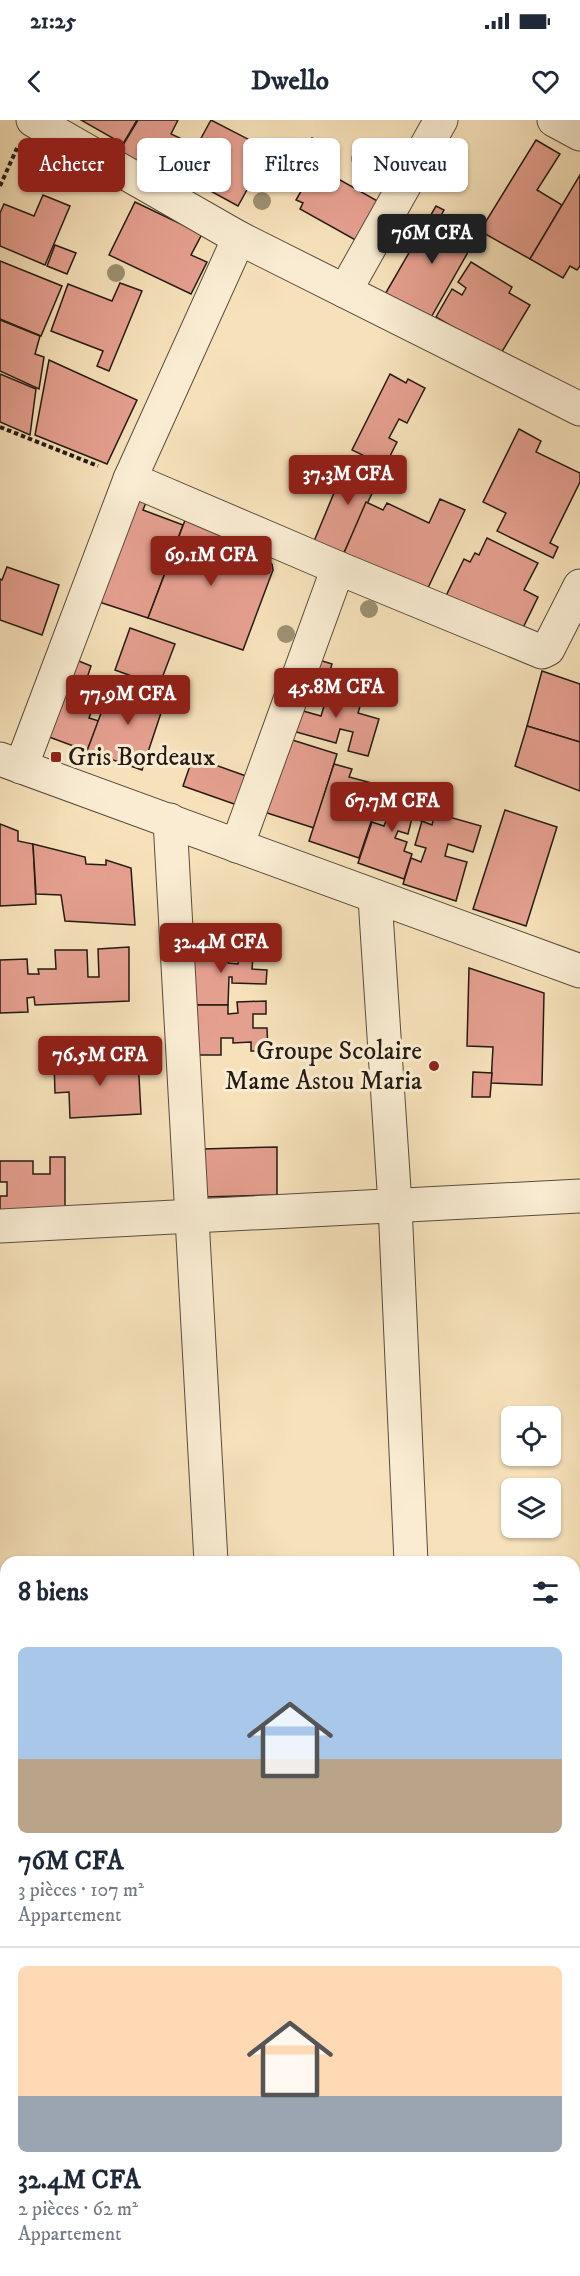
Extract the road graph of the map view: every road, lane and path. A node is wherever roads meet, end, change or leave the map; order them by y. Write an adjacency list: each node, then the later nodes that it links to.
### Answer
1 (441, 120): 7 (street)
2 (554, 120): 4 (street)
3 (26, 131): 5 (path); 6 (street)
4 (580, 134)
5 (0, 186)
6 (239, 238): 7 (street); 10 (street)
7 (345, 291): 8 (street)
8 (580, 409)
9 (0, 427): 10 (path)
10 (130, 479): 11 (street); 13 (street)
11 (338, 568): 12 (street); 15 (street)
12 (580, 586)
13 (10, 763): 14 (street)
14 (170, 820): 15 (street); 20 (street)
15 (237, 846): 16 (street)
16 (375, 898): 17 (street); 19 (street)
17 (580, 971)
18 (580, 1196): 19 (street)
19 (394, 1205): 20 (street); 23 (street)
20 (191, 1215): 21 (street); 22 (street)
21 (0, 1226)
22 (211, 1556)
23 (411, 1556)

